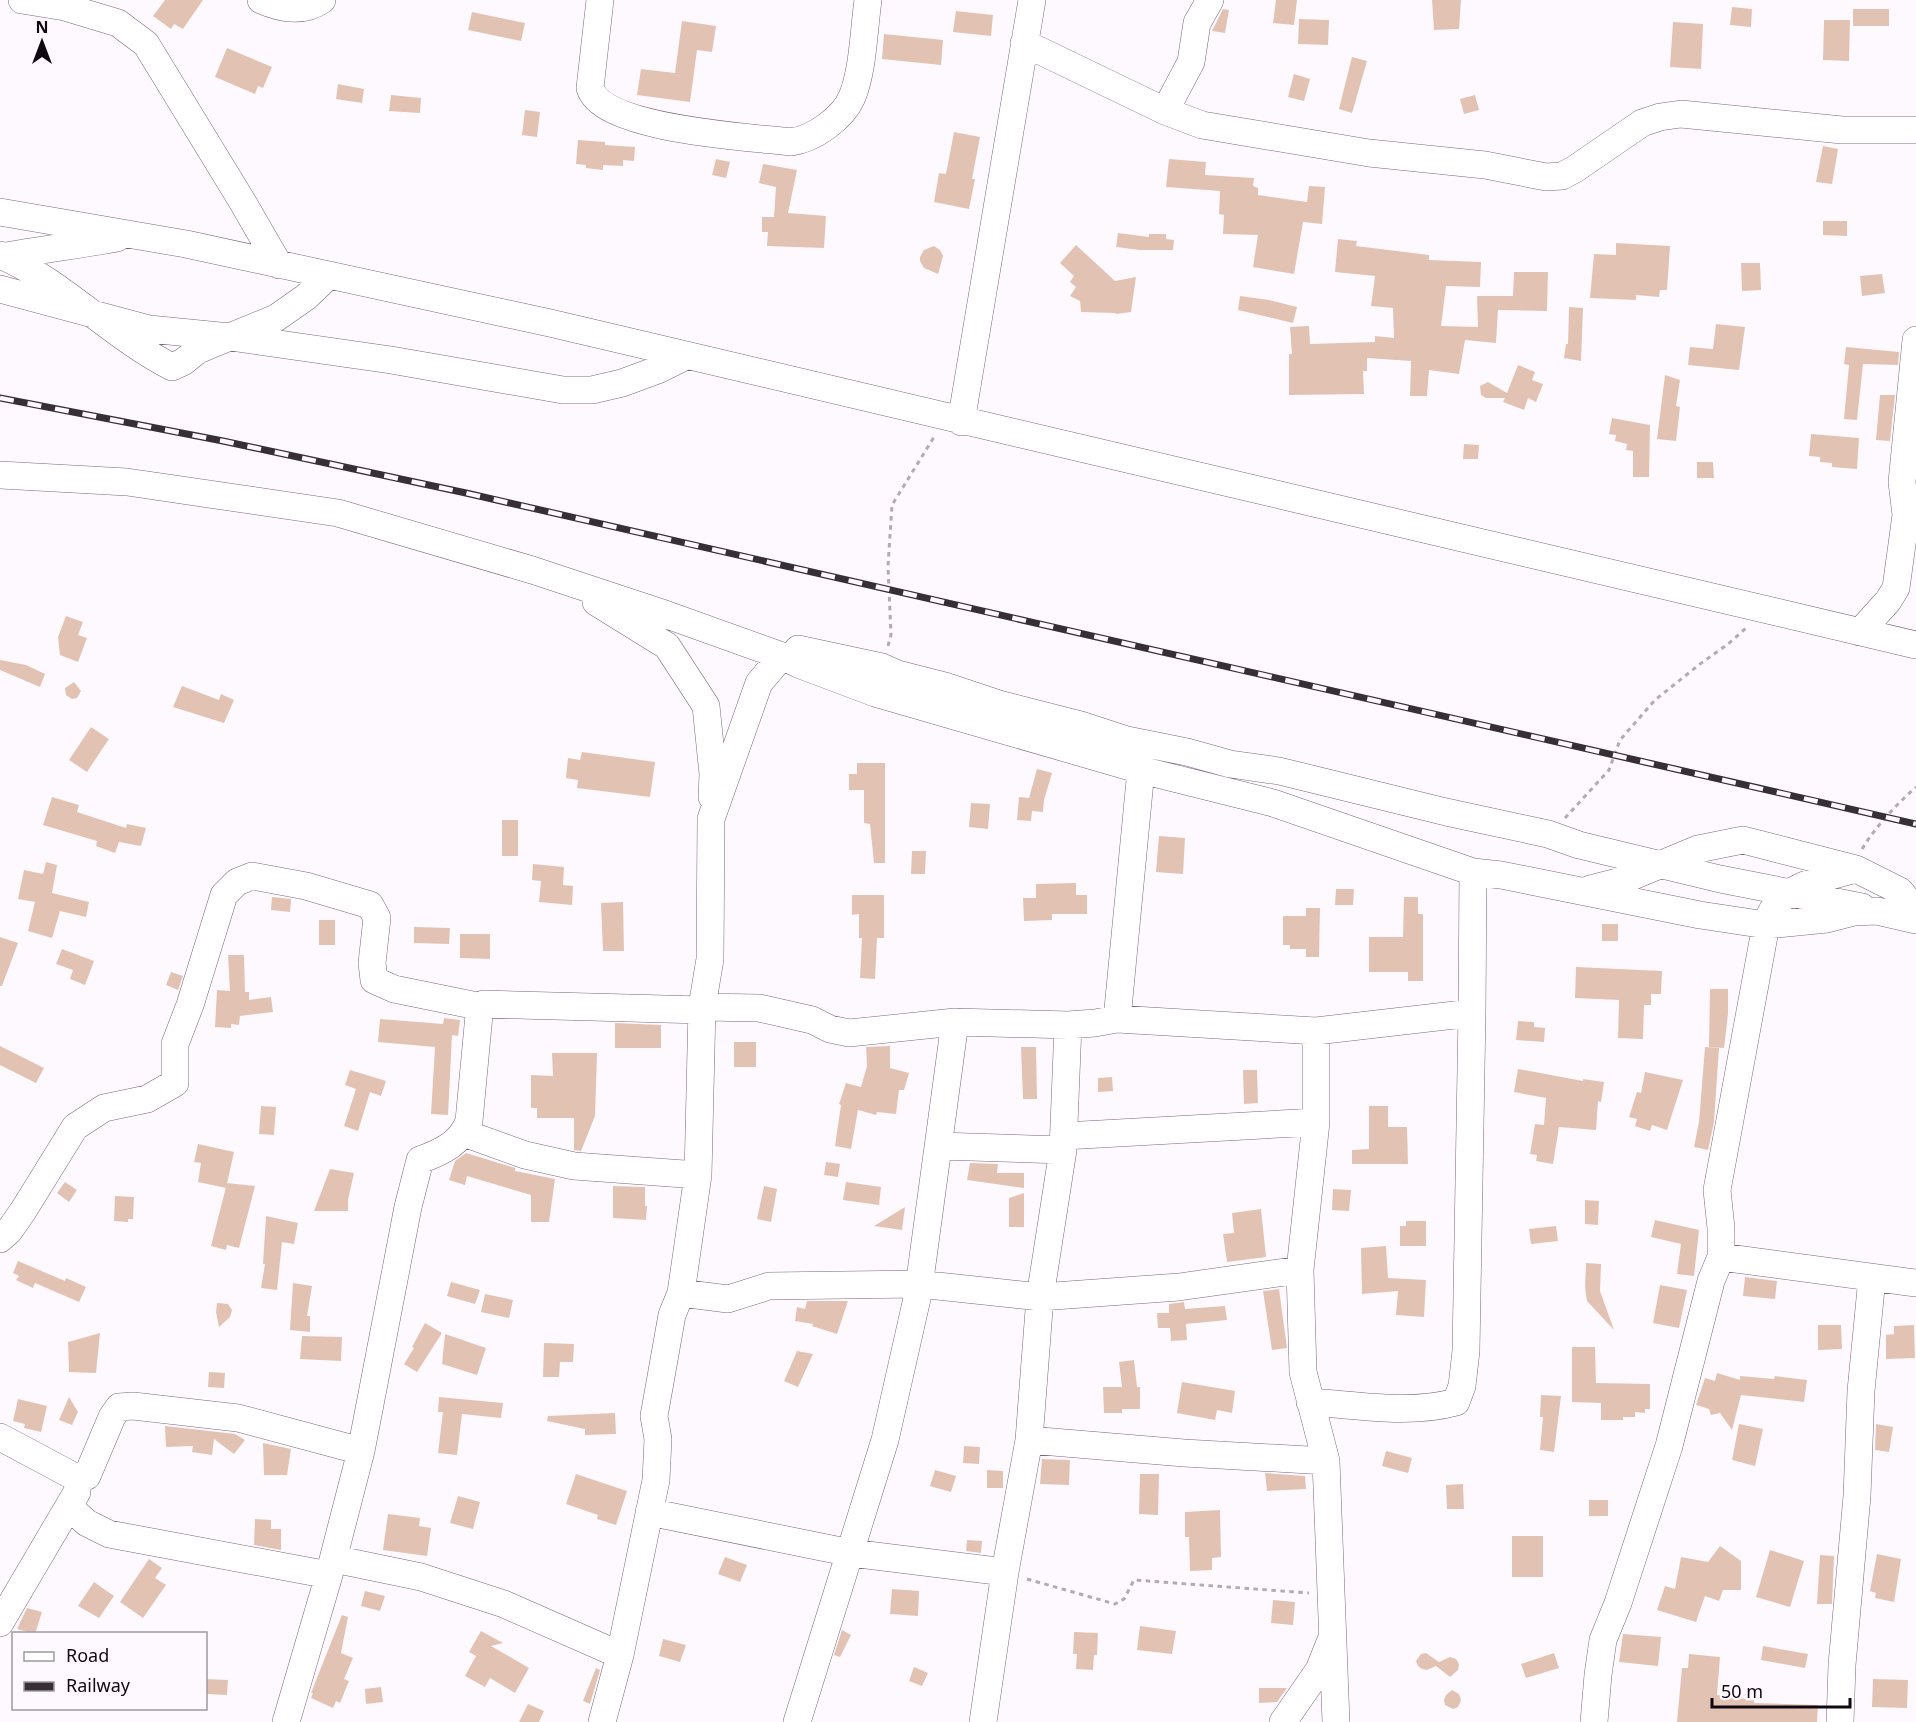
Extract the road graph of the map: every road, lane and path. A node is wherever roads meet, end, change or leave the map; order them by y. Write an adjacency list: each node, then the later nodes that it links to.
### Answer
1 (22, 0): 14 (street)
2 (261, 0): 3 (street)
3 (322, 0)
4 (600, 0): 5 (street)
5 (868, 0)
6 (1032, 0): 8 (street)
7 (1210, 0): 9 (street)
8 (1024, 43): 9 (street); 22 (street)
9 (1165, 111): 10 (street)
10 (1916, 130)
11 (0, 212): 12 (street)
12 (136, 235): 13 (street); 14 (street)
13 (1, 256): 17 (street)
14 (279, 265): 15 (street)
15 (328, 276): 18 (street); 20 (street)
16 (0, 290): 17 (street)
17 (92, 315): 18 (street); 18 (street)
18 (230, 337): 20 (street)
19 (1916, 340): 21 (street)
20 (686, 356): 22 (street)
21 (1915, 379): 24 (street)
22 (954, 420): 26 (street); 31 (path)
23 (0, 475): 25 (street)
24 (1911, 522): 27 (street)
25 (569, 583): 28 (street); 34 (street)
26 (1763, 609): 27 (street); 35 (path)
27 (1860, 632): 29 (street)
28 (737, 639): 30 (street); 31 (street)
29 (1916, 645)
30 (782, 656): 32 (street); 34 (street)
31 (882, 667): 35 (street)
32 (1141, 770): 38 (street); 48 (street)
33 (1916, 787): 37 (path)
34 (711, 819): 46 (street)
35 (1548, 834): 36 (street)
36 (1662, 865): 37 (street); 39 (street); 40 (street)
37 (1856, 869): 40 (street); 42 (street)
38 (1473, 872): 39 (street); 47 (street)
39 (1582, 891): 44 (street)
40 (1788, 892): 41 (street); 44 (street)
41 (1878, 911): 43 (street); 44 (street)
42 (1916, 911)
43 (1916, 920)
44 (1766, 925): 58 (street)
45 (482, 1007): 46 (street); 53 (street); 57 (street)
46 (702, 1007): 49 (street); 56 (street)
47 (1472, 1012): 51 (street); 65 (street)
48 (1117, 1019): 50 (street); 51 (street)
49 (955, 1022): 50 (street); 55 (street)
50 (1068, 1025): 54 (street)
51 (1316, 1030): 52 (street)
52 (1316, 1122): 54 (street); 59 (street)
53 (464, 1133): 56 (street); 68 (street)
54 (1063, 1143): 55 (street); 64 (street)
55 (939, 1146): 62 (street)
56 (698, 1175): 63 (street)
57 (0, 1239)
58 (1721, 1257): 60 (street); 86 (street)
59 (1300, 1270): 64 (street); 65 (street)
60 (1872, 1278): 61 (street); 87 (street)
61 (1916, 1283)
62 (919, 1284): 63 (street); 64 (street); 73 (street)
63 (681, 1293): 72 (street)
64 (1040, 1298): 67 (street)
65 (1310, 1401): 69 (street)
66 (0, 1437): 70 (street)
67 (1029, 1440): 69 (street); 75 (street)
68 (361, 1451): 70 (street); 74 (street)
69 (1326, 1461): 76 (street)
70 (87, 1476): 71 (street)
71 (69, 1507): 74 (street); 77 (street)
72 (649, 1512): 73 (street); 79 (street)
73 (851, 1553): 75 (street); 82 (street)
74 (332, 1567): 79 (street); 80 (street)
75 (1005, 1572): 76 (path); 83 (street)
76 (1333, 1595): 78 (street)
77 (0, 1623)
78 (1334, 1633): 84 (street); 85 (street)
79 (620, 1655): 81 (street)
80 (286, 1722)
81 (602, 1722)
82 (797, 1722)
83 (983, 1722)
84 (1283, 1722)
85 (1336, 1722)
86 (1594, 1722)
87 (1840, 1722)

